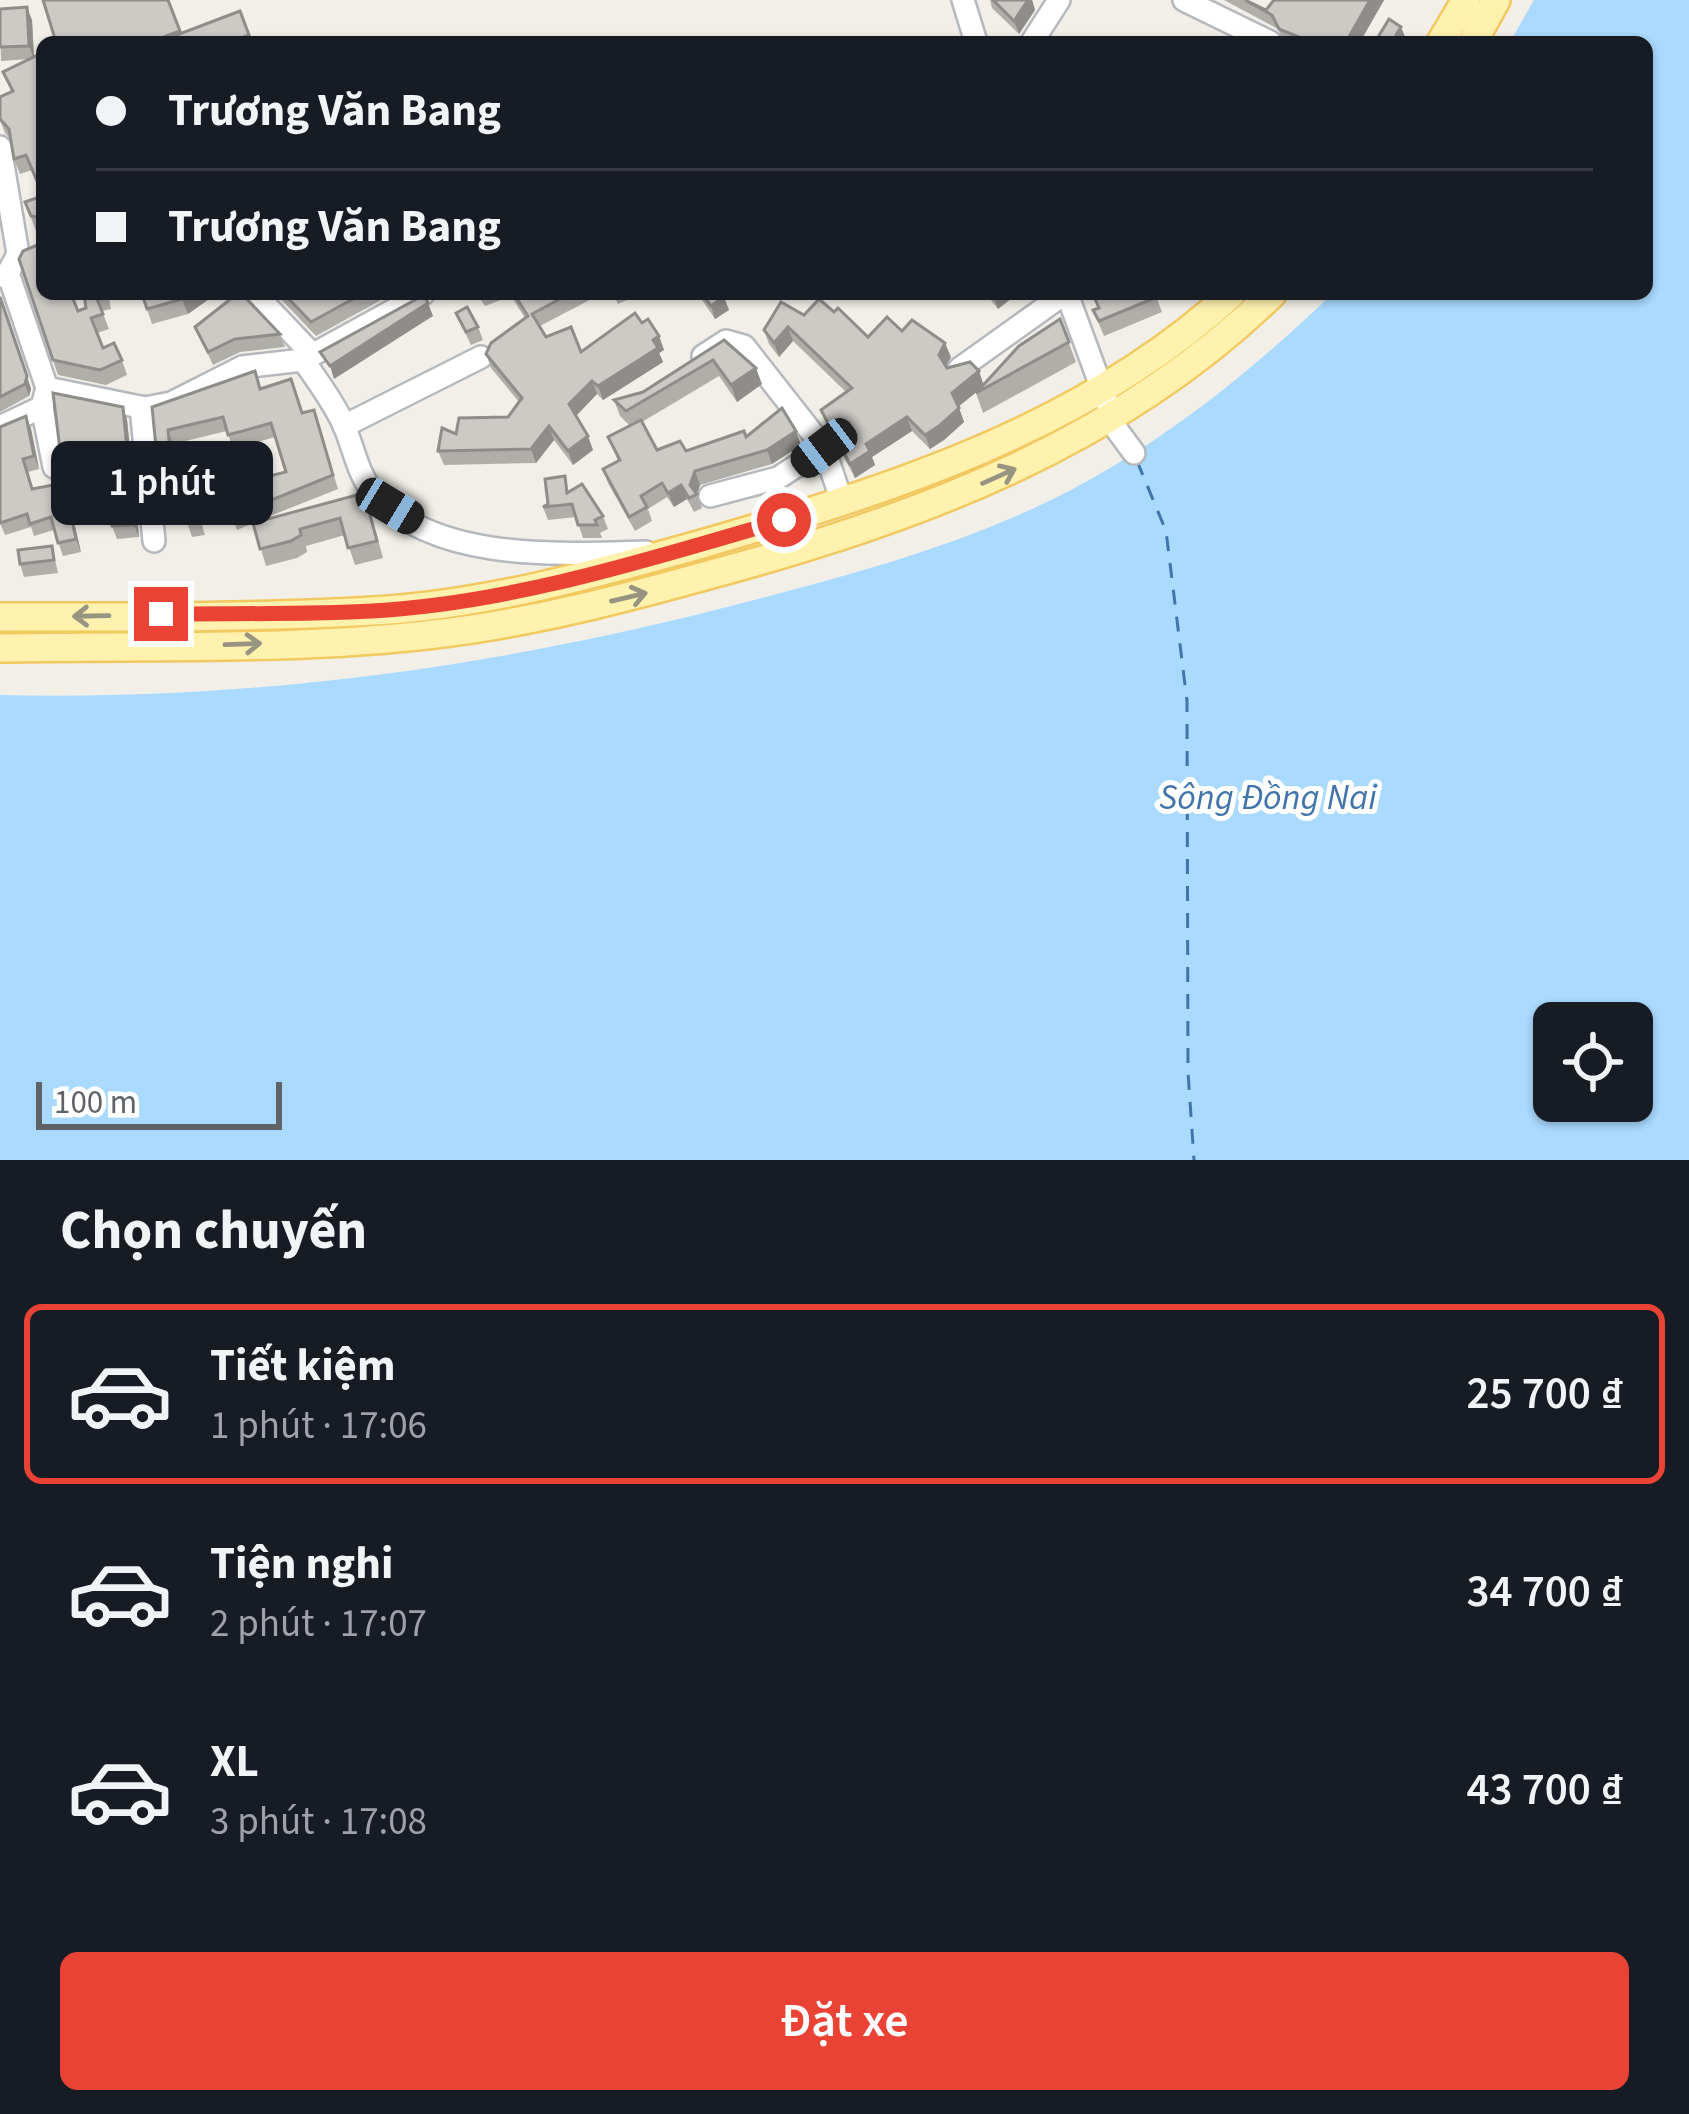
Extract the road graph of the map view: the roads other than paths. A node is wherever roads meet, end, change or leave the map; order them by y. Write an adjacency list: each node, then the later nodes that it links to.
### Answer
1 (963, 0): 6 (street)
2 (1059, 0): 7 (street)
3 (1184, 0): 8 (street)
4 (1466, 0): 9 (main road)
5 (1496, 0): 10 (main road)
6 (974, 36)
7 (1036, 36)
8 (1258, 36)
9 (1445, 36)
10 (1476, 36)
11 (0, 147): 13 (street)
12 (36, 249): 13 (street)
13 (9, 268): 24 (street)
14 (261, 300): 20 (street)
15 (412, 300): 20 (street)
16 (1057, 300): 22 (street)
17 (1067, 300): 26 (street)
18 (1225, 300): 26 (main road)
19 (1265, 300): 26 (main road)
20 (308, 357): 25 (street); 27 (street)
21 (481, 357): 27 (street)
22 (959, 369)
23 (675, 374): 29 (street)
24 (45, 398): 25 (street); 28 (street); 31 (street)
25 (141, 407): 34 (street)
26 (1110, 412): 30 (street); 33 (main road); 37 (main road, one-way to 26)
27 (344, 426): 35 (street)
28 (0, 428)
29 (824, 448): 32 (street); 33 (street)
30 (1134, 453)
31 (54, 467)
32 (710, 496)
33 (842, 502): 35 (main road)
34 (154, 541)
35 (675, 551): 36 (main road, one-way to 36)
36 (0, 617)
37 (0, 649)

